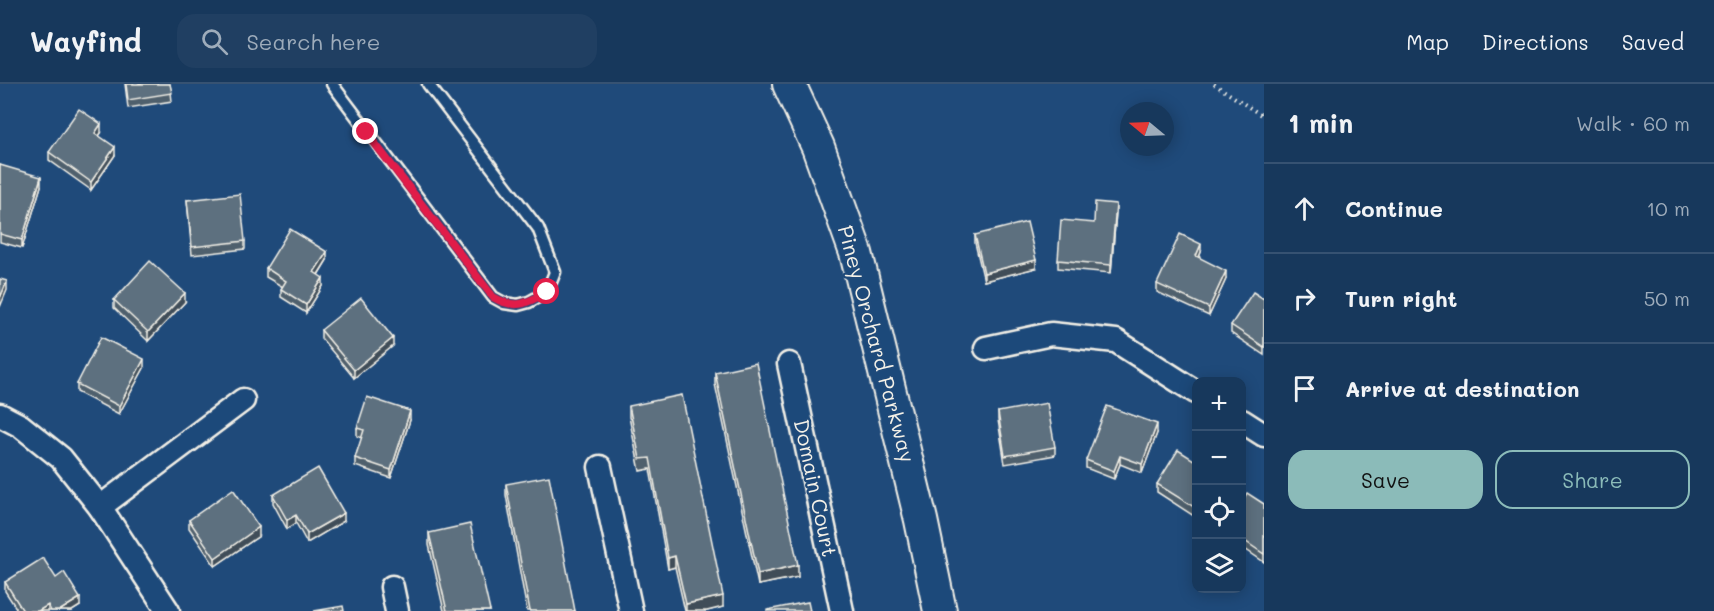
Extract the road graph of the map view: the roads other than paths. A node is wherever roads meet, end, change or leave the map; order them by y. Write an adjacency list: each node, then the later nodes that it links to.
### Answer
1 (332, 84): 2 (lane)
2 (428, 84)
3 (789, 84): 18 (main road, Piney Orchard Parkway)
4 (986, 348): 6 (street)
5 (789, 364): 17 (street, Domain Court)
6 (1192, 389)
7 (243, 399): 12 (street)
8 (0, 415): 12 (street)
9 (1246, 423): 10 (street)
10 (1264, 435)
11 (600, 467): 16 (street)
12 (100, 507): 14 (street)
13 (392, 587): 15 (street)
14 (168, 611)
15 (397, 611)
16 (631, 611)
17 (842, 611)
18 (940, 611)

